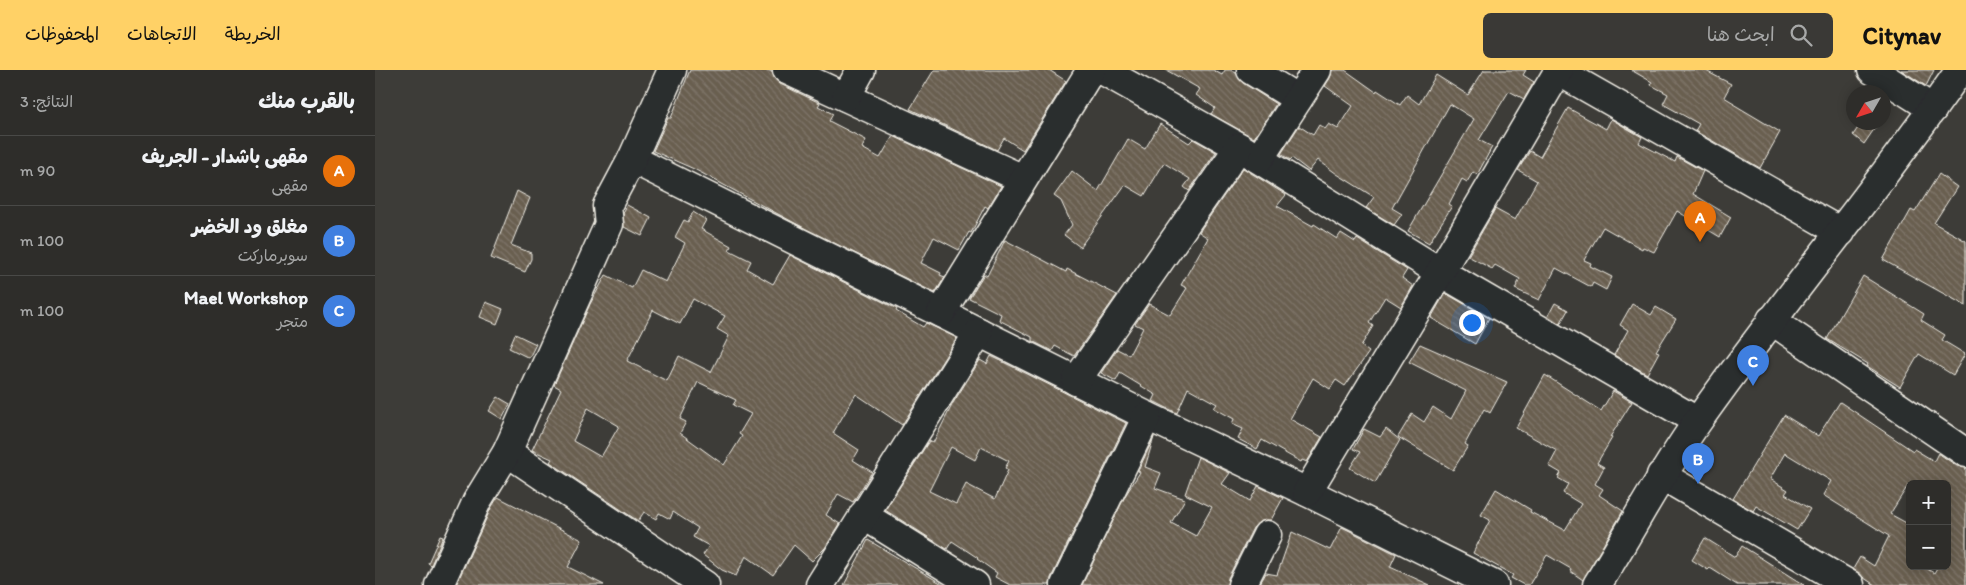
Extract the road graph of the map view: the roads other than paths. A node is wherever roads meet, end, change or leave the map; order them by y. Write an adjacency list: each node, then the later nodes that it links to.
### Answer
1 (672, 70): 15 (street)
2 (787, 70): 11 (street)
3 (861, 70): 11 (street)
4 (1091, 70): 16 (street)
5 (1102, 70): 14 (street)
6 (1251, 70): 12 (street)
7 (1317, 70): 12 (street)
8 (1872, 70): 13 (street)
9 (1960, 70): 13 (street)
10 (1559, 71): 17 (street); 18 (street)
11 (846, 97): 16 (street)
12 (1298, 98): 14 (street)
13 (1933, 109): 17 (street)
14 (1249, 153): 18 (street); 22 (street)
15 (632, 159): 19 (street); 25 (street)
16 (1023, 179): 19 (street)
17 (1841, 232): 20 (street)
18 (1440, 272): 24 (street); 28 (street)
19 (941, 314): 21 (street)
20 (1771, 320): 24 (street); 26 (street)
21 (979, 332): 22 (street); 29 (street)
22 (1076, 381): 23 (street)
23 (1147, 416): 28 (street); 36 (street)
24 (1697, 421): 27 (street)
25 (507, 452): 32 (street); 33 (street)
26 (1966, 453)
27 (1661, 475): 31 (street); 39 (street)
28 (1307, 492): 38 (street)
29 (863, 515): 34 (street); 35 (street)
30 (1267, 535): 37 (street)
31 (1604, 582)
32 (439, 585)
33 (705, 585)
34 (820, 585)
35 (975, 585)
36 (1065, 585)
37 (1242, 585)
38 (1494, 585)
39 (1850, 585)

